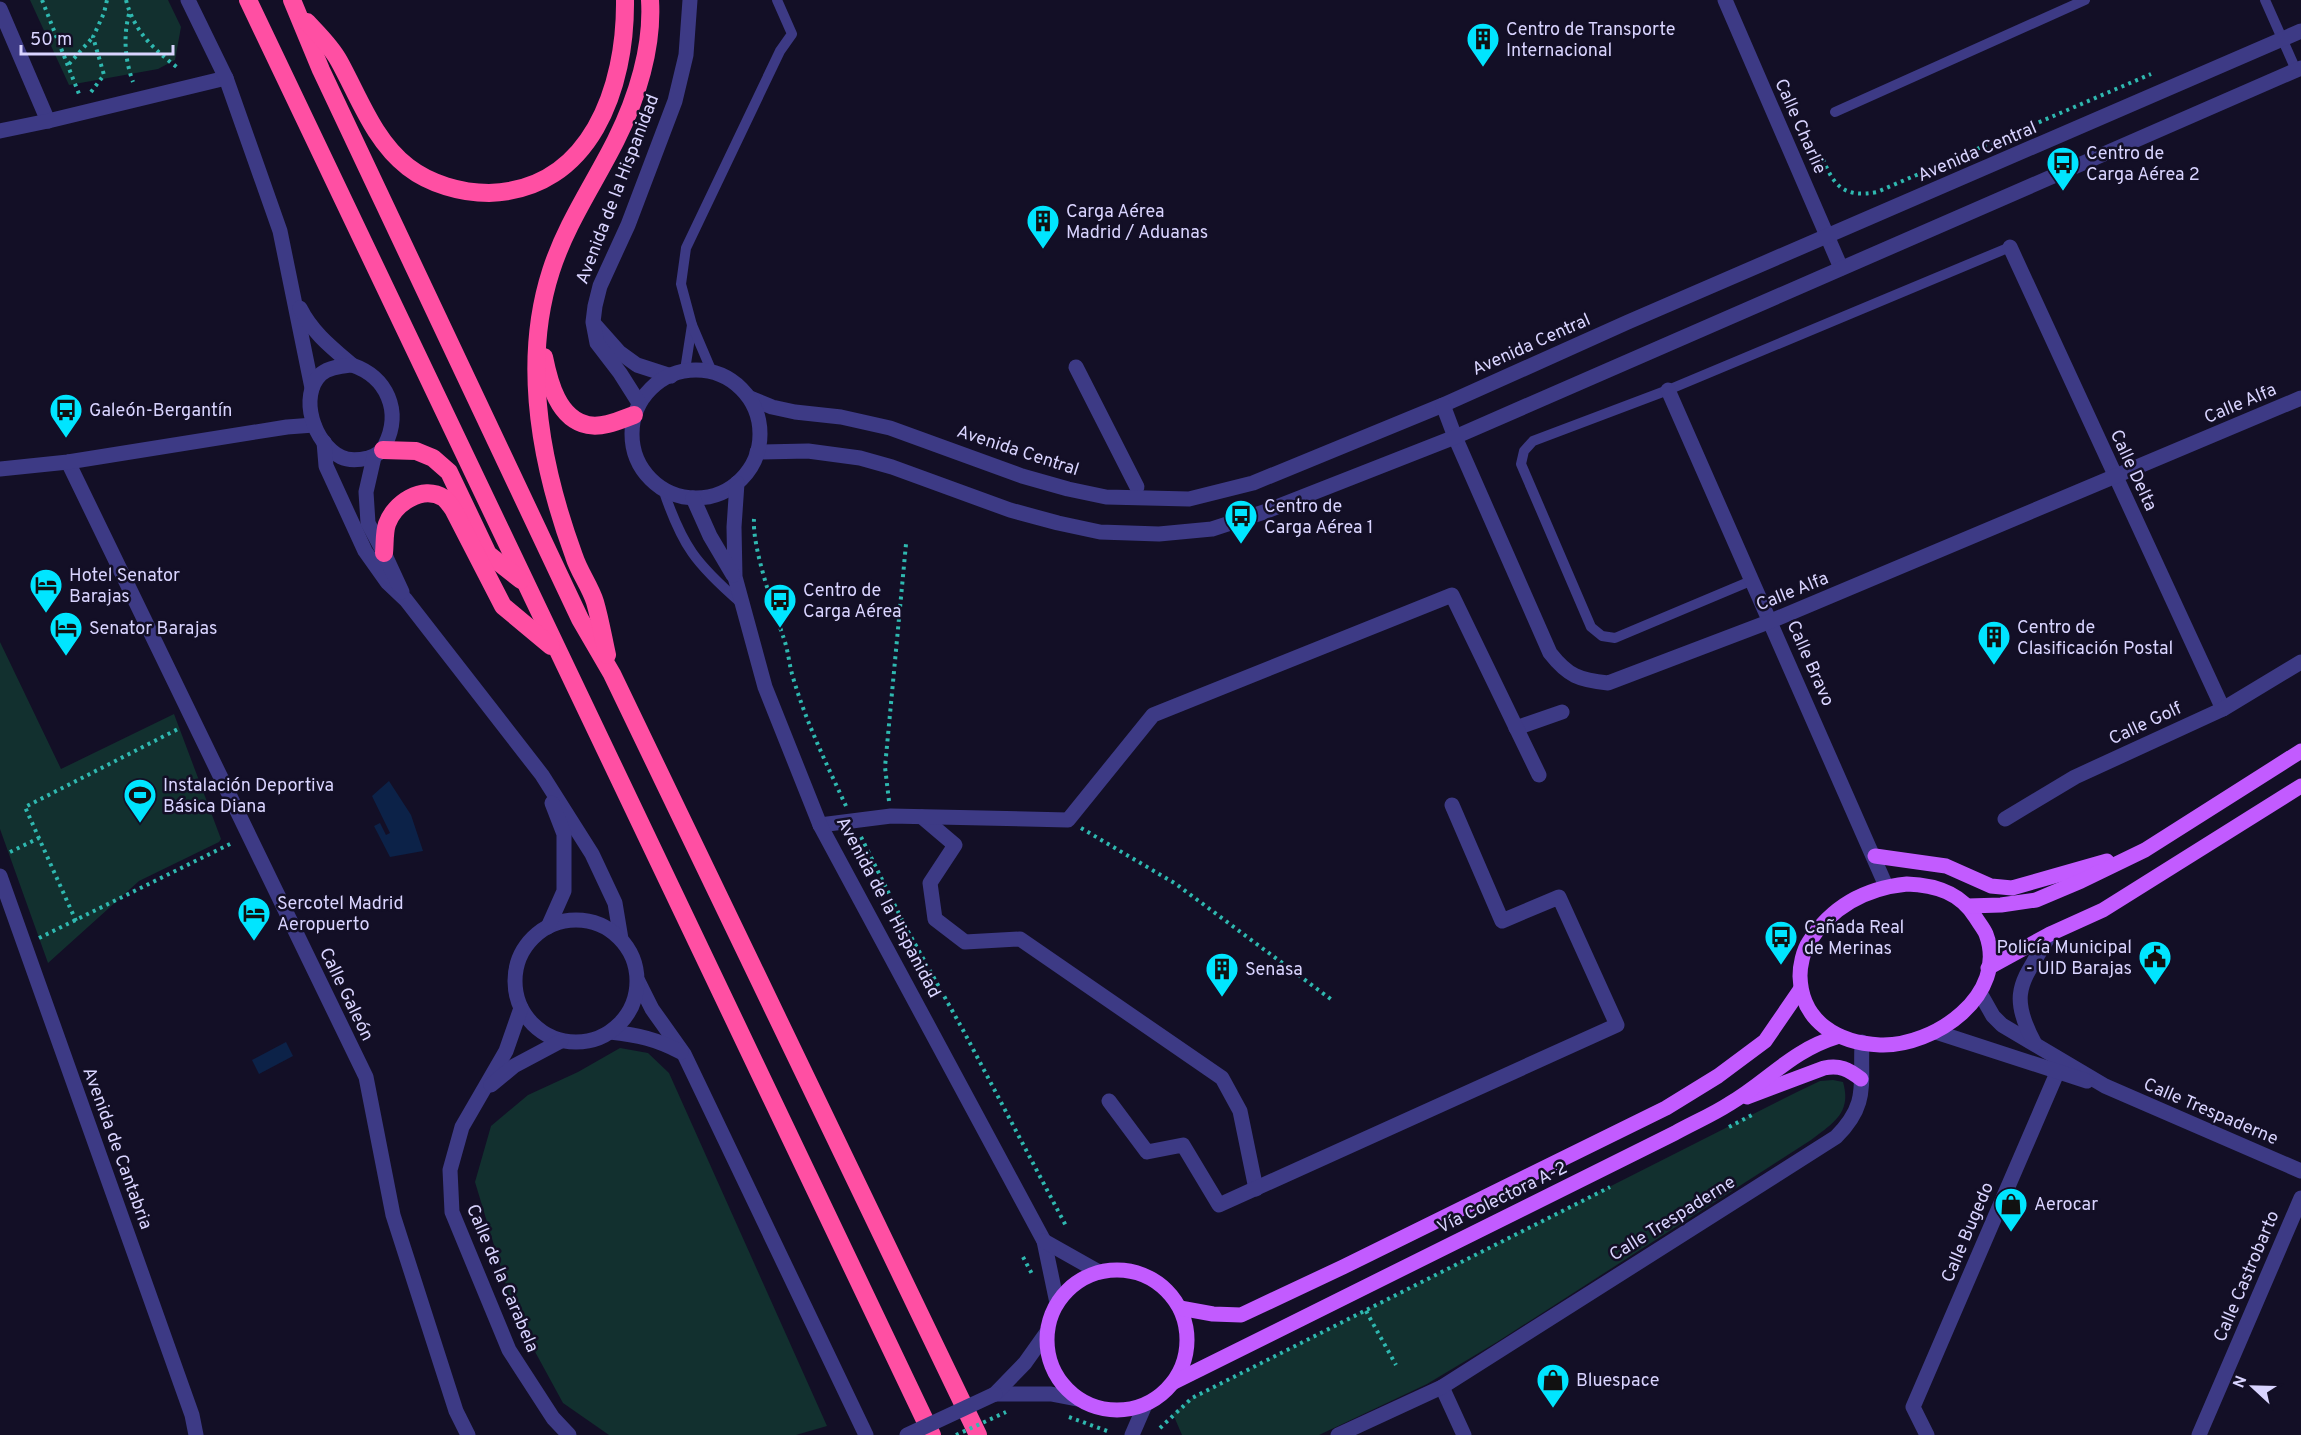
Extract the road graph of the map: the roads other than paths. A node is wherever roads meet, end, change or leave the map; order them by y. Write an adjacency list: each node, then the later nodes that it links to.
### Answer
1 (188, 0): 15 (street)
2 (248, 0): 51 (highway)
3 (625, 0): 10 (highway)
4 (650, 0): 25 (highway)
5 (690, 0): 23 (street, Avenida de la Hispanidad)
6 (777, 0): 24 (lane)
7 (1725, 0): 19 (street, Calle Charlie)
8 (2085, 0): 16 (lane)
9 (2265, 0): 13 (lane)
10 (294, 4): 57 (highway)
11 (0, 9): 17 (street)
12 (2301, 31): 13 (street, Avenida Central)
13 (2282, 39): 14 (lane); 19 (street, Avenida Central)
14 (2299, 69): 21 (street)
15 (226, 78): 17 (street); 22 (street)
16 (1835, 112)
17 (48, 122): 18 (street)
18 (0, 131)
19 (1828, 237): 21 (street, Calle Charlie); 34 (street, Avenida Central)
20 (2010, 247): 31 (lane); 43 (street, Calle Delta)
21 (1841, 268): 37 (street)
22 (293, 295): 26 (street); 30 (street)
23 (593, 322): 29 (street); 35 (street, Avenida de la Hispanidad)
24 (692, 325): 28 (lane); 29 (lane)
25 (539, 328): 35 (highway); 57 (highway)
26 (351, 365): 30 (street); 40 (street)
27 (1076, 367): 45 (street)
28 (712, 372): 29 (street); 32 (street)
29 (678, 373): 35 (street)
30 (312, 388): 36 (street)
31 (1668, 390): 50 (street, Calle Bravo); 50 (lane)
32 (750, 398): 34 (street, Avenida Central); 39 (street)
33 (2301, 398): 43 (street, Calle Alfa)
34 (1443, 405): 37 (street, Calle Alfa)
35 (636, 409): 46 (street)
36 (314, 425): 38 (street); 41 (street)
37 (1455, 437): 39 (street); 54 (street, Calle Alfa)
38 (324, 442): 40 (street); 52 (street)
39 (757, 452): 44 (street)
40 (378, 453): 48 (street); 51 (highway)
41 (68, 462): 42 (street); 110 (street, Calle Galeón)
42 (0, 469)
43 (2115, 476): 54 (street, Calle Alfa); 58 (street, Calle Delta)
44 (736, 483): 47 (street); 49 (street, Avenida de la Hispanidad)
45 (1137, 487)
46 (663, 489): 47 (street); 53 (lane)
47 (693, 498): 49 (street, Avenida de la Hispanidad)
48 (384, 553): 52 (street); 55 (highway)
49 (735, 577): 53 (street, Avenida de la Hispanidad)
50 (1753, 580): 54 (street, Calle Bravo)
51 (524, 582): 55 (highway)
52 (406, 600): 62 (street)
53 (741, 603): 68 (street, Avenida de la Hispanidad)
54 (1771, 621): 70 (street, Calle Bravo)
55 (556, 650): 114 (highway)
56 (2301, 662): 58 (street, Calle Golf)
57 (612, 674): 108 (highway)
58 (2223, 709): 67 (street, Calle Golf)
59 (1562, 712): 60 (street)
60 (1516, 728): 63 (street); 66 (street)
61 (2301, 751): 69 (main road)
62 (542, 775): 74 (street); 76 (street)
63 (1539, 775)
64 (2301, 786): 75 (main road)
65 (1452, 805): 96 (street)
66 (922, 817): 68 (street); 96 (street)
67 (2005, 819)
68 (820, 825): 98 (street, Avenida de la Hispanidad)
69 (2145, 850): 70 (main road); 73 (main road)
70 (1875, 856): 72 (street, Calle Bravo)
71 (0, 876): 109 (street, Avenida de Cantabria)
72 (1887, 886): 73 (main road); 79 (main road)
73 (1968, 906): 77 (main road)
74 (548, 927): 76 (street); 81 (street)
75 (2050, 934): 77 (main road); 87 (street)
76 (621, 939): 78 (street)
77 (1988, 968): 80 (main road)
78 (638, 981): 82 (street); 88 (street)
79 (1800, 990): 84 (main road); 101 (main road, Vía Colectora A-2)
80 (1980, 993): 83 (main road); 87 (street, Calle Trespaderne)
81 (521, 1008): 85 (street); 92 (street)
82 (610, 1032): 85 (street); 88 (street)
83 (1936, 1032): 86 (main road); 89 (street, Calle Trespaderne)
84 (1839, 1036): 86 (main road); 94 (main road, Vía Colectora A-2)
85 (561, 1041): 92 (street)
86 (1862, 1042): 90 (street, Calle Trespaderne)
87 (2035, 1044): 91 (street, Calle Trespaderne)
88 (684, 1054): 112 (street)
89 (2057, 1073): 91 (street, Calle Trespaderne); 118 (street, Calle Bugedo)
90 (1861, 1079): 94 (main road); 104 (street, Calle Trespaderne)
91 (2105, 1086): 95 (street, Calle Trespaderne)
92 (484, 1091): 111 (street, Calle de la Carabela)
93 (1108, 1101): 96 (street)
94 (1730, 1104): 103 (main road, Vía Colectora A-2)
95 (2301, 1171)
96 (1256, 1189)
97 (2301, 1198): 119 (street, Calle Castrobarto)
98 (1044, 1241): 99 (street); 100 (street, Avenida de la Hispanidad)
99 (1098, 1272): 100 (main road); 101 (main road)
100 (1057, 1303): 102 (main road)
101 (1180, 1308): 103 (main road)
102 (1047, 1332): 105 (street); 106 (main road)
103 (1174, 1382): 107 (main road)
104 (1442, 1387): 116 (street, Calle Trespaderne); 117 (street)
105 (995, 1394): 106 (street); 113 (street, bridge)
106 (1077, 1399): 107 (main road)
107 (1146, 1405): 115 (street)
108 (977, 1434)
109 (196, 1435)
110 (468, 1435)
111 (569, 1435)
112 (866, 1435)
113 (907, 1435)
114 (932, 1435)
115 (1132, 1435)
116 (1338, 1435)
117 (1464, 1435)
118 (1926, 1435)
119 (2199, 1435)

